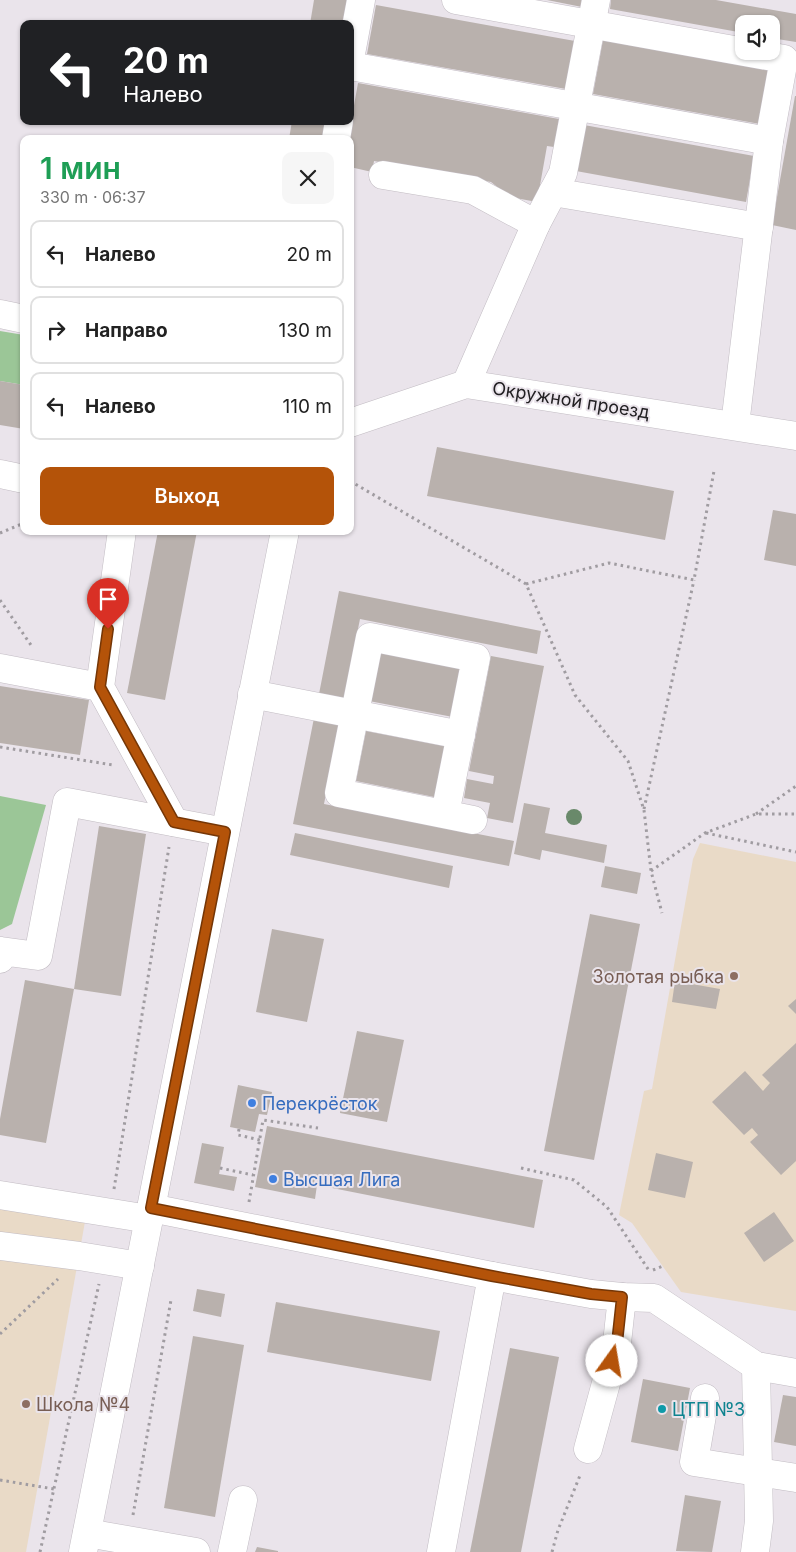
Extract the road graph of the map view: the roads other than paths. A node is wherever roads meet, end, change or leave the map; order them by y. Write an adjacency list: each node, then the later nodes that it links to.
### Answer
1 (361, 0): 4 (street)
2 (456, 0): 3 (street)
3 (594, 12): 6 (street); 7 (street)
4 (354, 38)
5 (354, 67): 6 (street)
6 (576, 106): 7 (street); 9 (street)
7 (770, 141): 11 (street)
8 (383, 175): 10 (street)
9 (553, 192): 10 (street); 11 (street)
10 (536, 224): 14 (street)
11 (759, 227): 16 (street)
12 (0, 314): 13 (street)
13 (20, 318)
14 (466, 384): 15 (street, Окружной проезд); 16 (street, Окружной проезд)
15 (354, 422)
16 (735, 425): 17 (street, Окружной проезд)
17 (796, 436)
18 (0, 474): 19 (street)
19 (20, 478)
20 (121, 535): 23 (street)
21 (284, 535): 24 (street)
22 (0, 668): 23 (street)
23 (100, 687): 29 (street)
24 (252, 694): 25 (street); 30 (street)
25 (354, 714): 26 (street); 26 (street); 27 (street)
26 (461, 735): 27 (street)
27 (445, 814): 28 (street)
28 (473, 820)
29 (174, 822): 30 (street); 31 (street)
30 (225, 832): 33 (street)
31 (0, 959)
32 (0, 1195): 33 (street)
33 (150, 1214): 35 (street); 36 (street)
34 (0, 1246): 35 (street)
35 (140, 1266): 45 (street)
36 (492, 1276): 37 (street); 48 (street)
37 (622, 1297): 38 (street); 41 (street)
38 (756, 1366): 39 (street); 42 (street)
39 (796, 1373)
40 (705, 1398): 42 (street)
41 (588, 1449)
42 (758, 1471): 43 (street); 49 (street)
43 (796, 1478)
44 (243, 1500): 47 (street)
45 (85, 1542): 46 (street)
46 (196, 1552)
47 (232, 1552)
48 (441, 1552)
49 (755, 1552)

